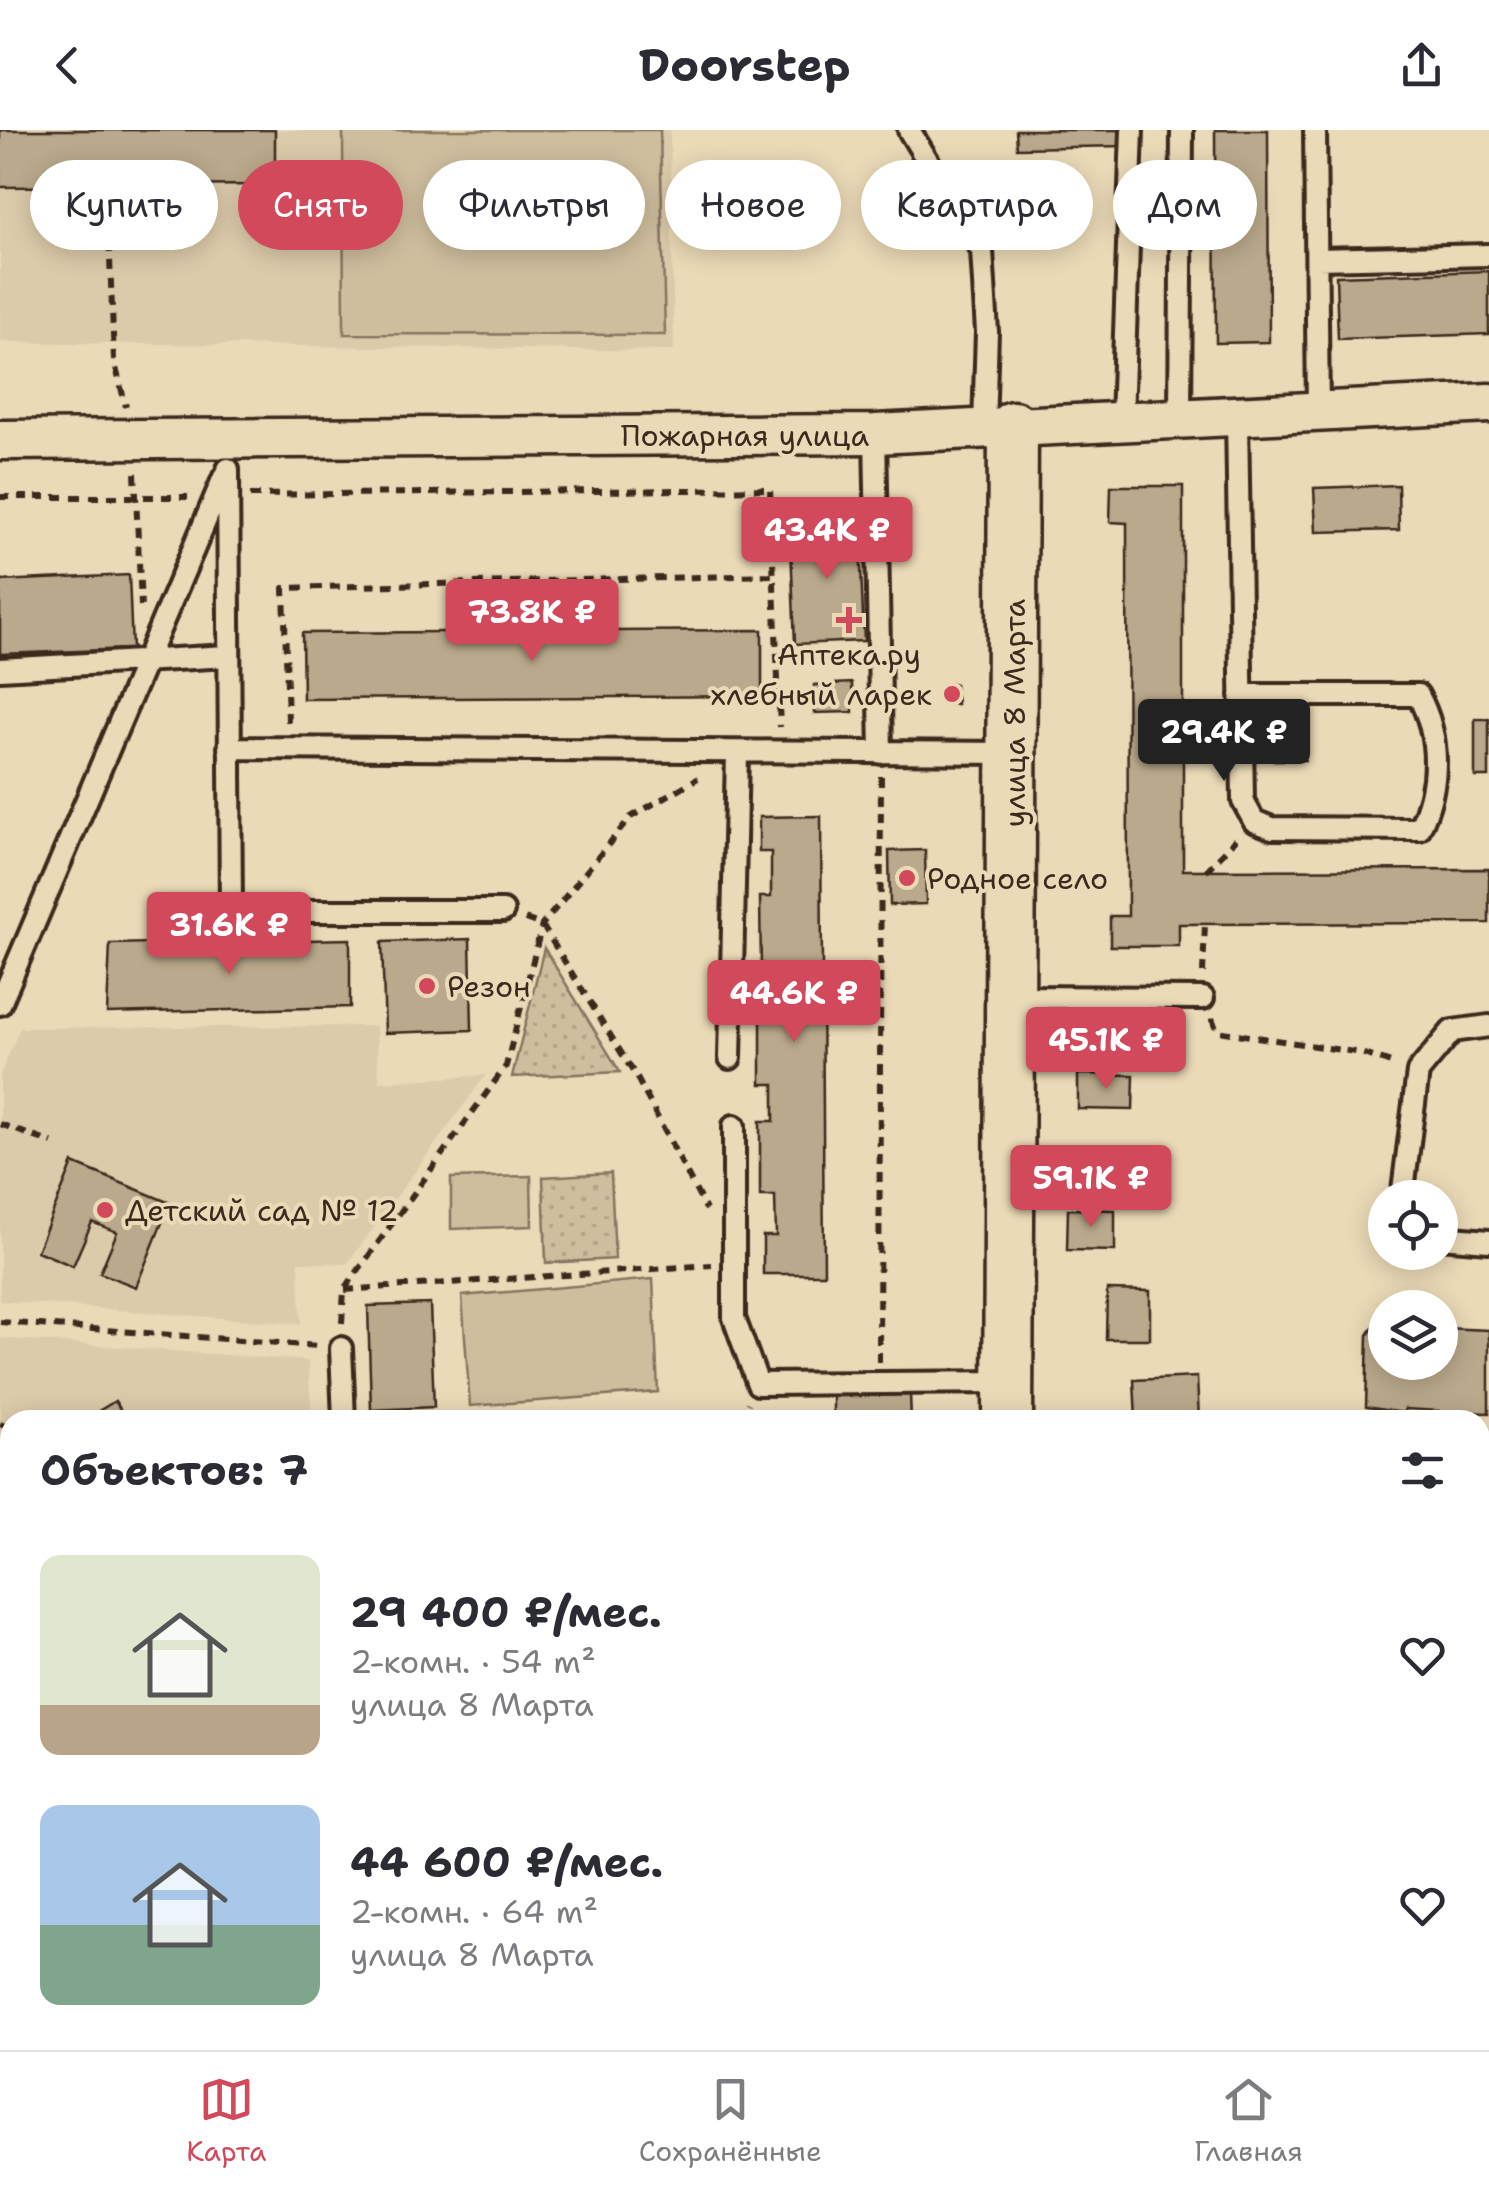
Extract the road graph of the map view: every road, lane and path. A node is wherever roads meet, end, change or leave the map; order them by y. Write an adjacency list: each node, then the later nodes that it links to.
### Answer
1 (909, 130): 12 (lane)
2 (1132, 130): 11 (lane)
3 (1182, 130): 10 (lane)
4 (1315, 130): 6 (lane)
5 (1489, 255): 6 (lane)
6 (1316, 259): 8 (lane)
7 (1489, 402): 8 (street, Пожарная улица)
8 (1318, 411): 9 (street, Пожарная улица)
9 (1237, 416): 10 (street, Пожарная улица); 22 (lane)
10 (1180, 418): 11 (street, Пожарная улица)
11 (1122, 420): 12 (street, Пожарная улица)
12 (999, 426): 13 (street, Пожарная улица); 26 (street, улица 8 Марта)
13 (875, 434): 15 (street, Пожарная улица); 25 (lane)
14 (0, 440): 15 (street, Пожарная улица)
15 (229, 452): 16 (lane)
16 (222, 496): 17 (path); 18 (path); 19 (lane); 20 (lane)
17 (0, 497)
18 (773, 575): 24 (path); 28 (path)
19 (228, 656): 20 (lane); 23 (lane)
20 (143, 662): 21 (lane); 36 (lane)
21 (0, 669)
22 (1241, 695): 29 (lane); 29 (lane)
23 (229, 748): 24 (lane); 31 (lane)
24 (288, 748): 27 (lane)
25 (881, 753): 26 (lane); 28 (lane); 50 (path)
26 (1015, 753): 34 (street, улица 8 Марта)
27 (737, 754): 28 (lane); 33 (path); 38 (lane)
28 (781, 754)
29 (1254, 820): 30 (path)
30 (1206, 870)
31 (503, 911)
32 (1204, 924): 35 (path)
33 (542, 925): 46 (path); 47 (path)
34 (1012, 997): 35 (lane); 51 (street, улица 8 Марта)
35 (1203, 998): 39 (path)
36 (0, 1004)
37 (1489, 1026): 39 (lane)
38 (730, 1058)
39 (1418, 1072): 43 (lane)
40 (0, 1124): 42 (path)
41 (734, 1126): 46 (lane)
42 (52, 1144)
43 (1404, 1180)
44 (1458, 1238): 45 (lane)
45 (1489, 1241)
46 (734, 1264): 47 (path); 50 (lane)
47 (344, 1290): 49 (path)
48 (0, 1322): 49 (path)
49 (341, 1348): 52 (lane)
50 (879, 1383): 51 (lane)
51 (1008, 1401)
52 (344, 1410)

